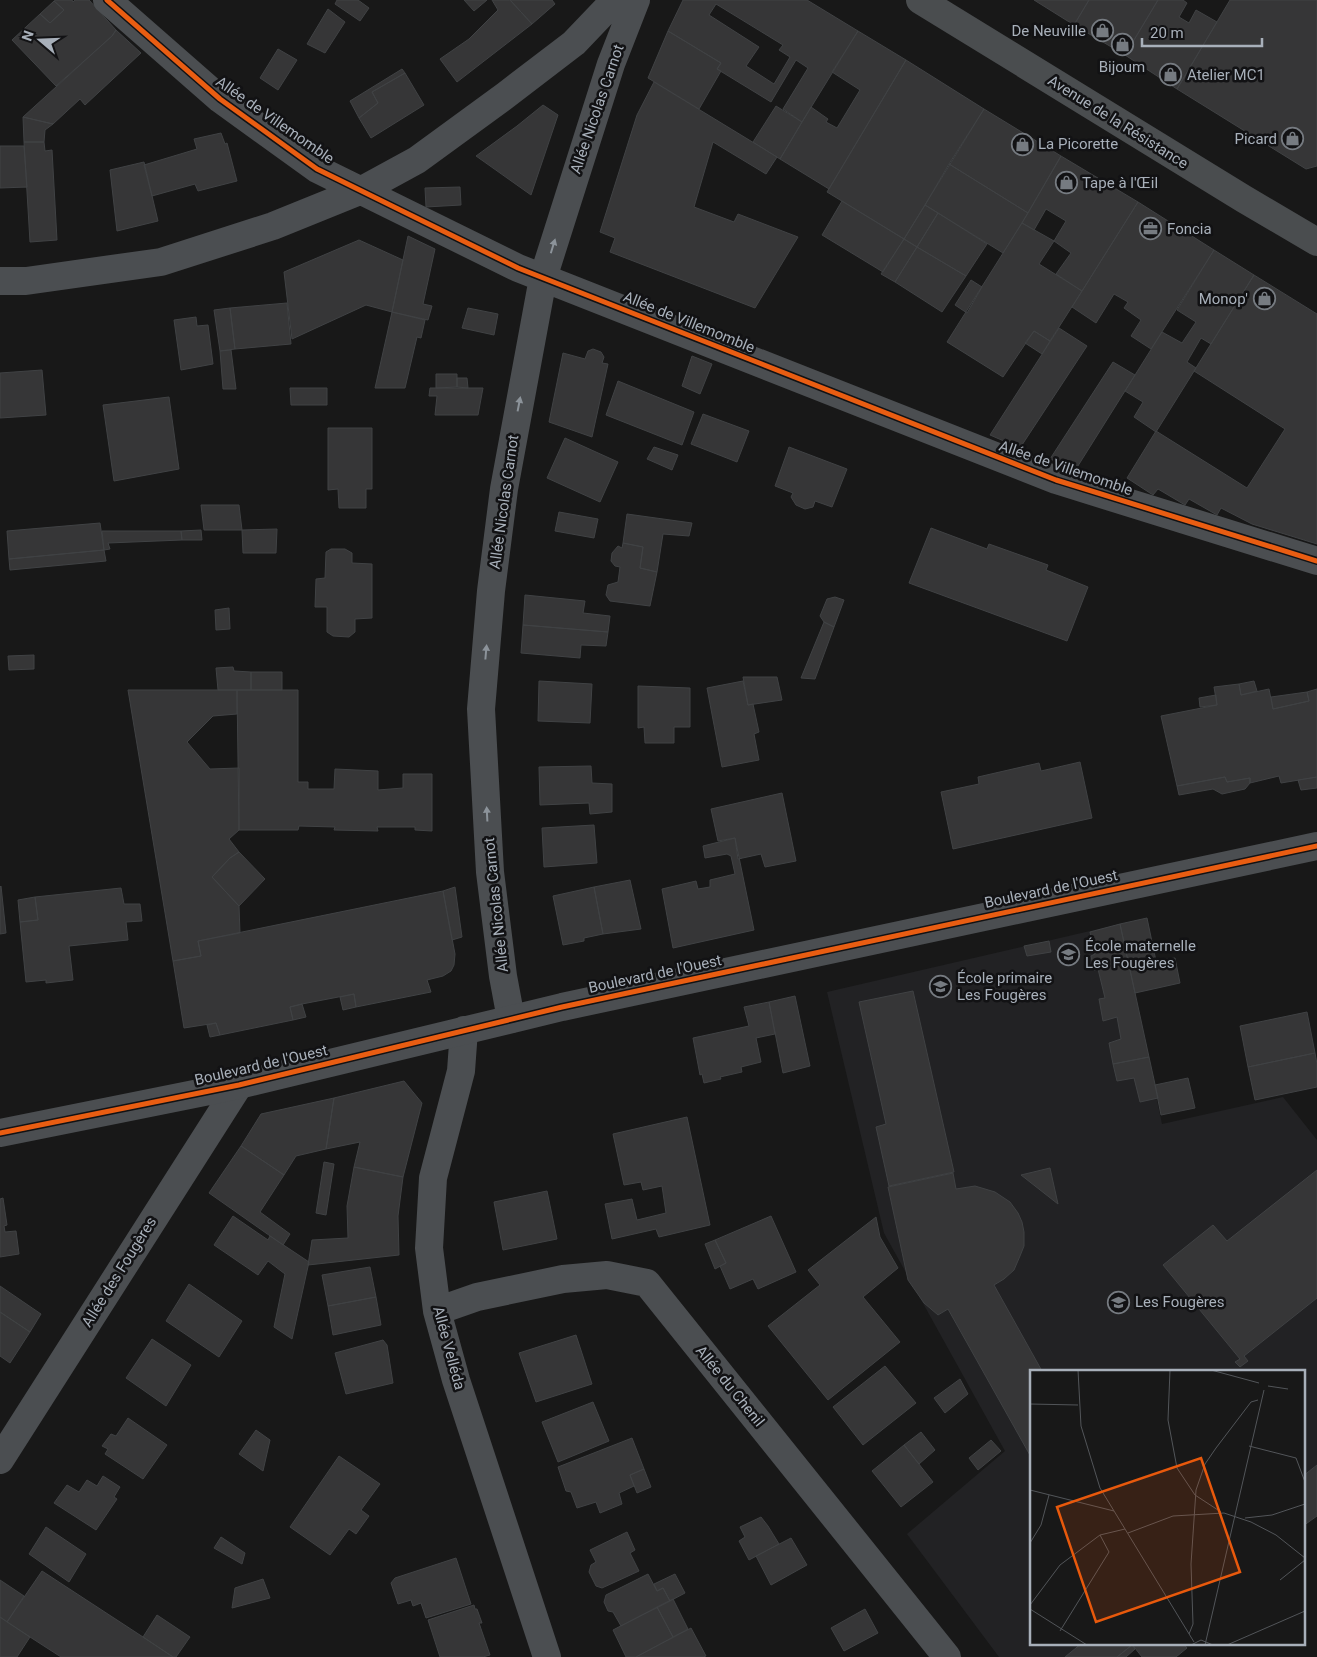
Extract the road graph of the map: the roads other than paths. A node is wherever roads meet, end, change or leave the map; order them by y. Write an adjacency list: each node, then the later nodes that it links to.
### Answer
1 (107, 0): 5 (street, Allée de Villemomble)
2 (615, 0): 5 (street)
3 (636, 0): 7 (street, Allée Nicolas Carnot, one-way to 3)
4 (920, 0): 6 (main road, Avenue de la Résistance)
5 (362, 190): 7 (street, Allée de Villemomble); 8 (street)
6 (1317, 242)
7 (543, 278): 9 (street, Allée de Villemomble); 11 (street, Allée Nicolas Carnot, one-way to 7)
8 (0, 281)
9 (1317, 561)
10 (1317, 846): 11 (street, Boulevard de l'Ouest)
11 (511, 1019): 12 (street, Boulevard de l'Ouest)
12 (464, 1030): 13 (street, Boulevard de l'Ouest); 15 (street, Allée Velléda)
13 (239, 1084): 14 (street, Boulevard de l'Ouest); 16 (street, Allée des Fougères)
14 (0, 1133)
15 (437, 1311): 17 (street, Allée Velléda); 18 (street, Allée du Chenil)
16 (0, 1460)
17 (547, 1657)
18 (948, 1657)

